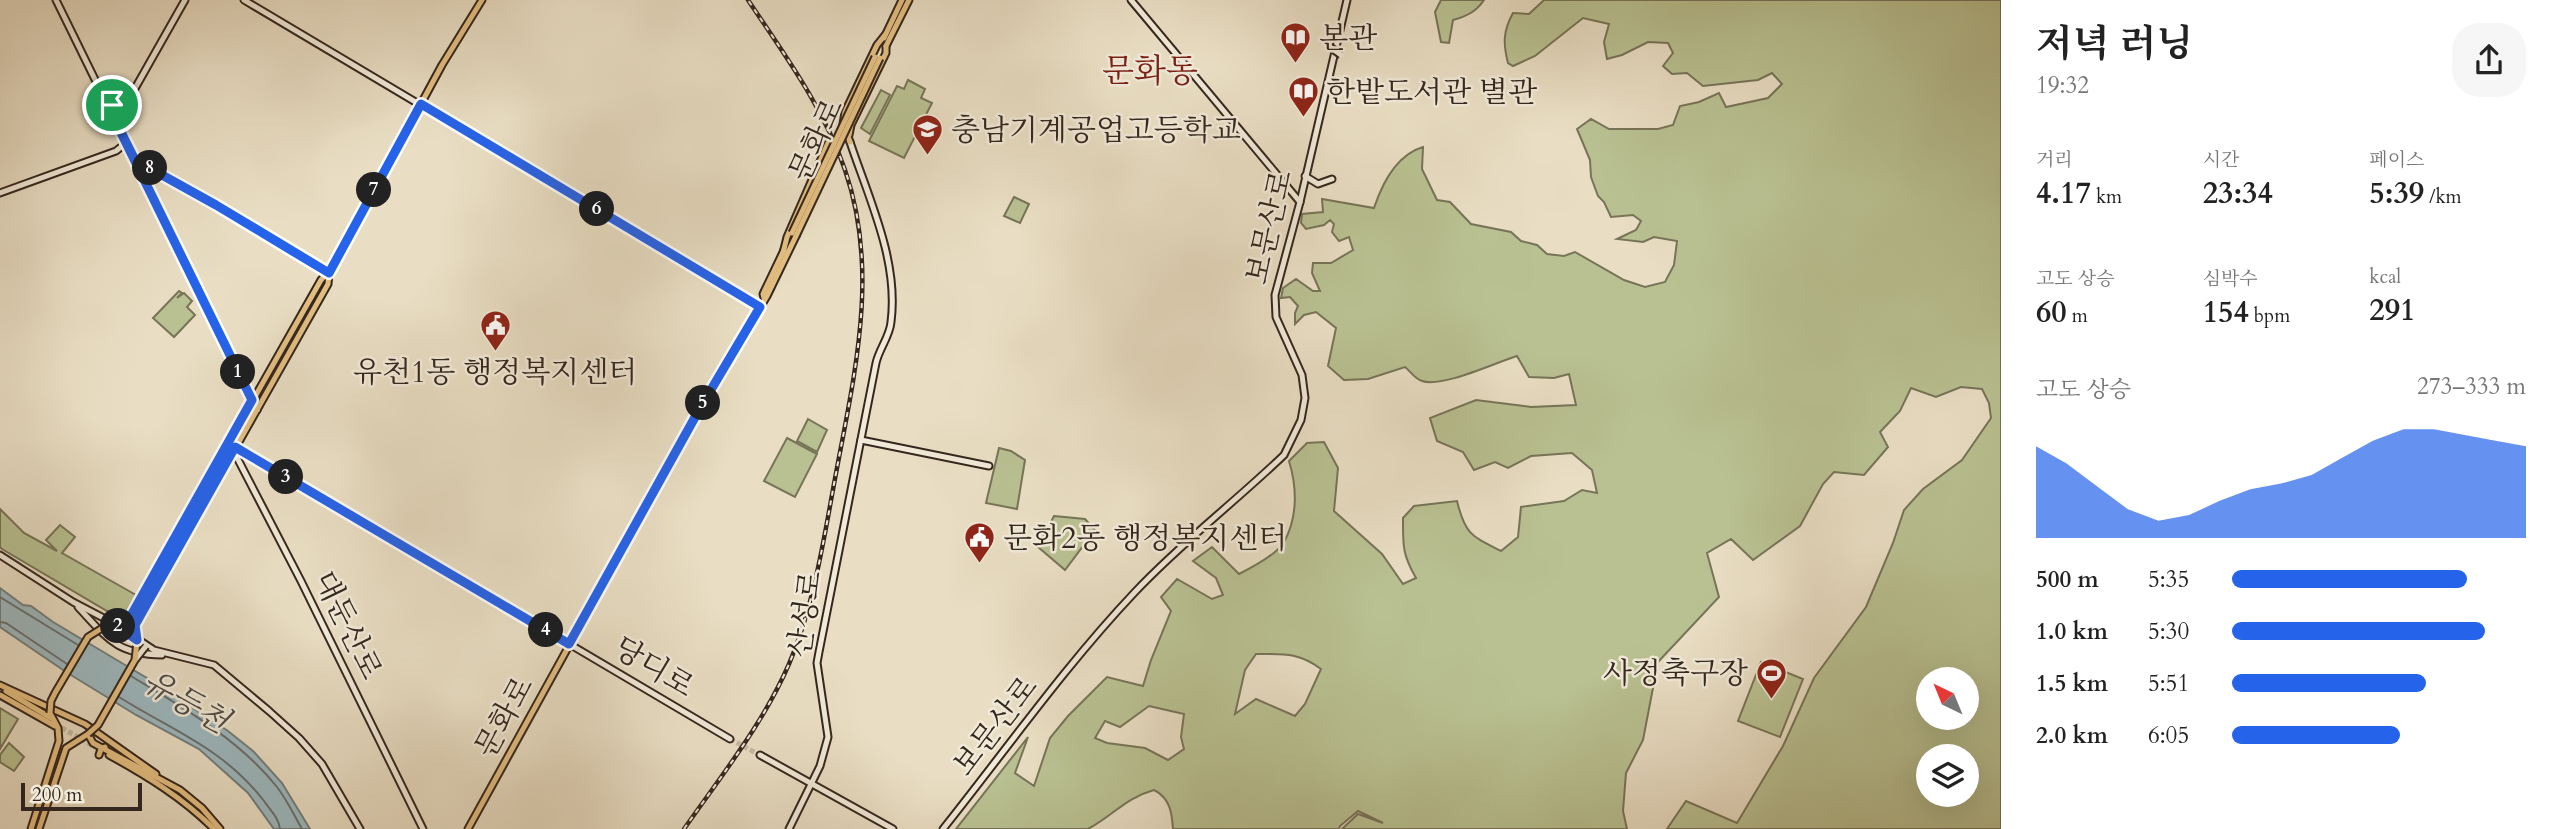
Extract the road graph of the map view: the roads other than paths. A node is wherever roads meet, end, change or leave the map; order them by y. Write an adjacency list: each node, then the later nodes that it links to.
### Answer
1 (57, 0): 15 (main road)
2 (185, 0): 14 (main road)
3 (244, 0): 16 (main road)
4 (482, 0): 16 (main road)
5 (902, 0): 9 (main road, 문화로)
6 (909, 0): 10 (main road, 문화로)
7 (1131, 0): 28 (main road)
8 (1347, 0): 24 (main road, 보문산로)
9 (886, 35): 13 (main road, 문화로); 18 (main road)
10 (886, 46): 13 (main road, 문화로); 18 (main road)
11 (1330, 47): 12 (main road, bridge)
12 (1340, 55)
13 (878, 58): 29 (main road, 문화로, bridge)
14 (128, 101): 15 (main road); 17 (main road)
15 (107, 104): 17 (main road)
16 (421, 104): 30 (main road); 31 (main road)
17 (116, 122): 19 (main road)
18 (850, 142): 34 (main road, 산성로)
19 (126, 143): 22 (main road); 27 (main road)
20 (828, 143): 29 (main road)
21 (834, 155): 29 (main road)
22 (135, 160): 23 (main road); 26 (main road)
23 (162, 174): 26 (main road); 30 (main road)
24 (1305, 176): 25 (main road); 28 (main road, 보문산로)
25 (1332, 179)
26 (149, 189): 32 (main road)
27 (0, 193)
28 (1300, 202): 66 (main road, 보문산로)
29 (785, 252): 31 (main road, 문화로)
30 (329, 273): 32 (main road); 33 (main road)
31 (760, 307): 42 (main road, 문화로)
32 (252, 400): 33 (main road); 35 (main road)
33 (257, 410): 36 (main road)
34 (861, 440): 37 (main road); 56 (main road, 산성로)
35 (229, 443): 36 (main road, 당디로); 40 (main road)
36 (234, 449): 41 (main road); 42 (main road, 당디로); 62 (main road, 대둔산로)
37 (989, 466)
38 (0, 555): 39 (main road)
39 (73, 602): 40 (main road); 44 (main road)
40 (111, 624): 41 (main road); 47 (main road, bridge)
41 (137, 640): 43 (main road); 45 (main road, bridge)
42 (569, 644): 50 (main road, 당디로); 63 (main road, 문화로)
43 (146, 646): 44 (main road); 45 (main road, bridge)
44 (170, 655): 61 (main road)
45 (135, 660): 49 (main road, bridge)
46 (0, 690): 47 (main road); 55 (main road)
47 (45, 715): 48 (main road); 48 (main road)
48 (58, 728): 57 (main road)
49 (88, 734): 51 (main road); 58 (main road)
50 (730, 739)
51 (105, 747): 52 (main road); 55 (main road)
52 (99, 755)
53 (109, 755): 59 (main road)
54 (760, 755): 56 (main road)
55 (166, 782): 60 (main road)
56 (811, 784): 64 (main road, 산성로); 65 (main road)
57 (31, 829)
58 (39, 829)
59 (215, 829)
60 (220, 829)
61 (360, 829)
62 (422, 829)
63 (468, 829)
64 (789, 829)
65 (892, 829)
66 (943, 829)

